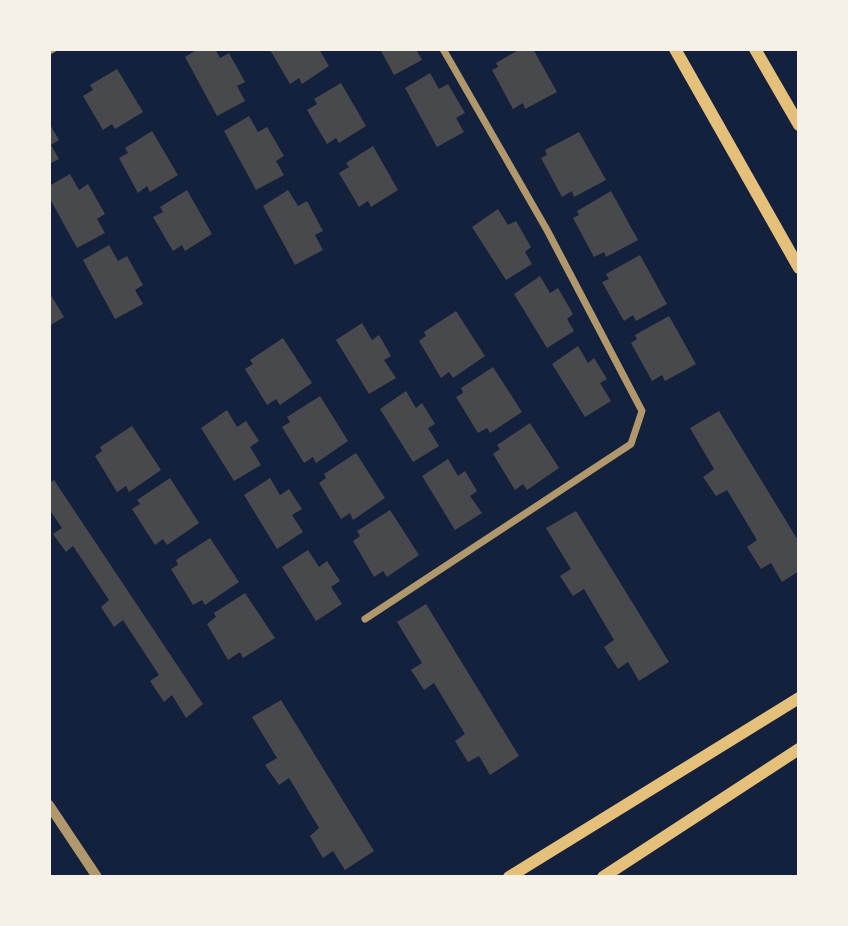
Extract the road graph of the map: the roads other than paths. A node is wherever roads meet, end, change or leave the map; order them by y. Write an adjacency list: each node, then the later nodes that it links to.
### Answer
1 (443, 49): 6 (street)
2 (675, 49): 5 (main road)
3 (755, 49): 4 (main road)
4 (799, 125)
5 (799, 268)
6 (365, 619)
7 (799, 698): 11 (main road)
8 (799, 749): 12 (main road)
9 (49, 805): 10 (street)
10 (97, 877)
11 (509, 877)
12 (604, 877)

